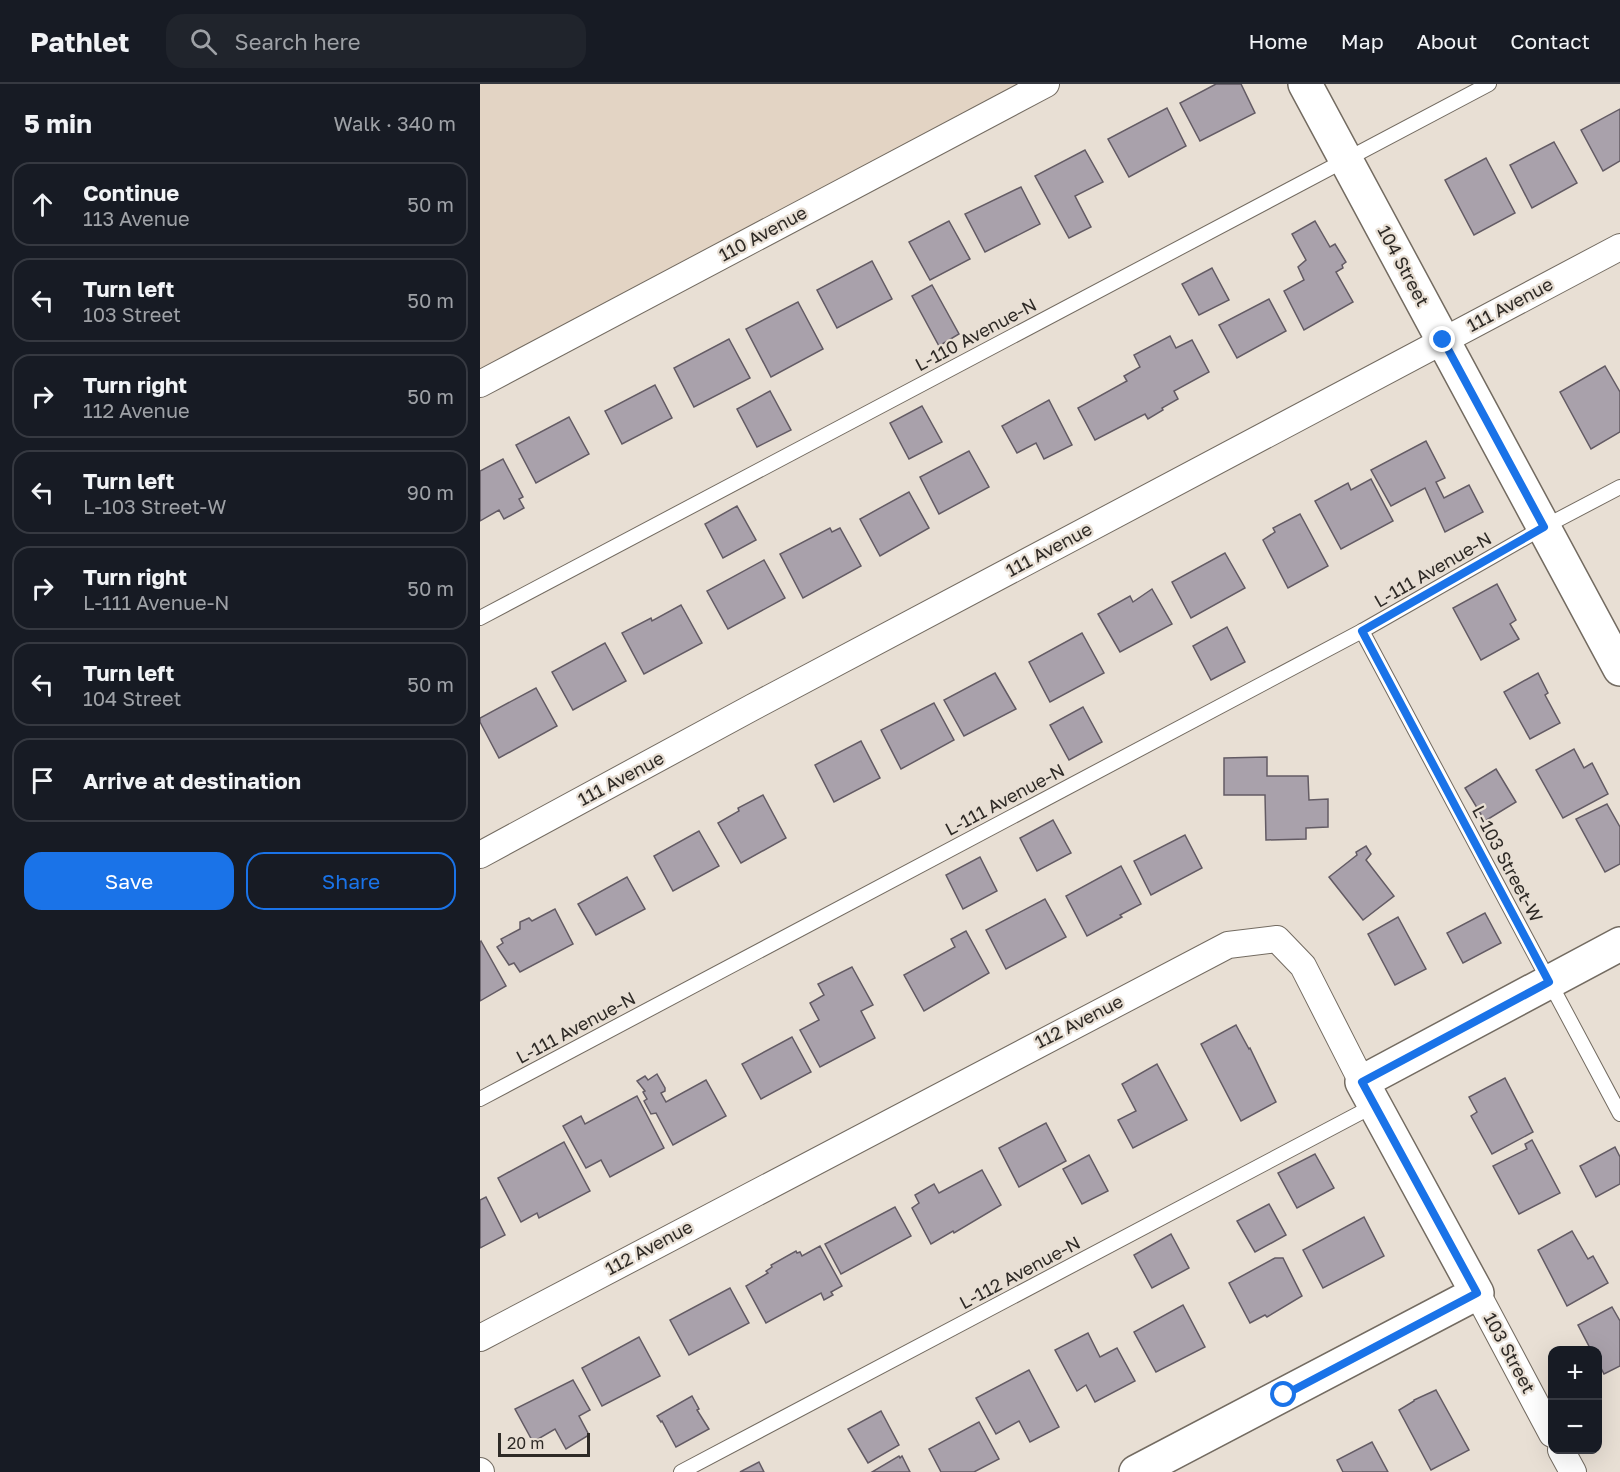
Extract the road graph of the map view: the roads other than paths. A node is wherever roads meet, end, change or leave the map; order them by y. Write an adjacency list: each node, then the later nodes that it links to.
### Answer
1 (1046, 84): 7 (street, 110 Avenue)
2 (1305, 84): 4 (street, 104 Street)
3 (1489, 84): 4 (lane, L-110 Avenue-N)
4 (1346, 160): 6 (street, 104 Street); 10 (lane, L-110 Avenue-N)
5 (1620, 248): 6 (street, 111 Avenue)
6 (1443, 340): 9 (street, 104 Street); 13 (street, 111 Avenue)
7 (480, 384)
8 (1620, 487): 9 (lane, L-111 Avenue-N)
9 (1544, 527): 11 (lane, L-111 Avenue-N); 12 (street, 104 Street)
10 (480, 618)
11 (1362, 631): 15 (lane, L-103 Street-W); 17 (lane, L-111 Avenue-N)
12 (1620, 669)
13 (480, 855)
14 (1620, 944): 15 (street)
15 (1549, 982): 16 (street); 18 (lane, L-103 Street-W)
16 (1369, 1094): 19 (street, 103 Street); 20 (street, 112 Avenue); 23 (lane, L-112 Avenue-N)
17 (480, 1099)
18 (1620, 1114)
19 (1477, 1293): 21 (street, 103 Street); 24 (street)
20 (480, 1338)
21 (1548, 1426)
22 (1564, 1454): 25 (street)
23 (681, 1472)
24 (1136, 1472)
25 (1573, 1472)

